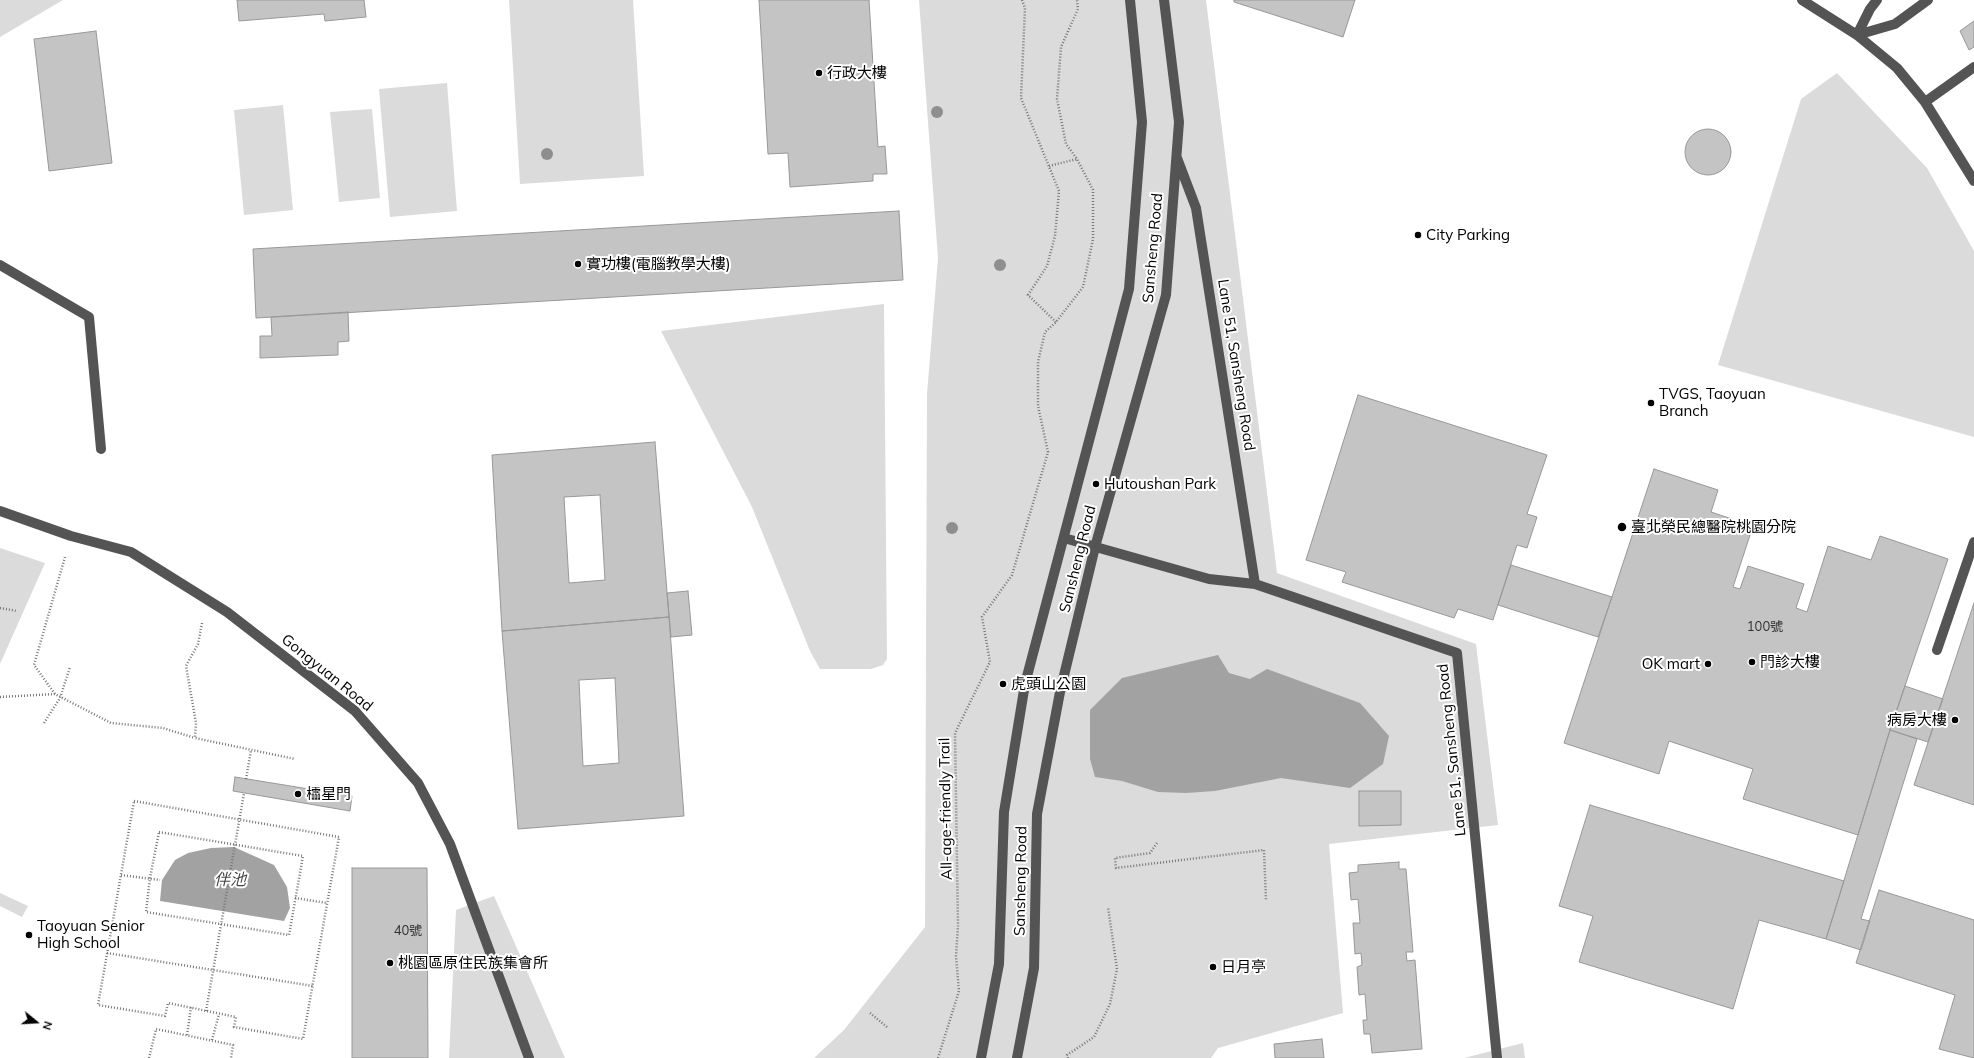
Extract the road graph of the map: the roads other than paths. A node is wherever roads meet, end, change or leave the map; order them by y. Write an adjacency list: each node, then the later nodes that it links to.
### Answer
1 (1130, 0): 14 (street, Sansheng Road)
2 (1164, 0): 9 (street, Sansheng Road)
3 (1802, 0): 6 (street)
4 (1877, 0): 6 (street)
5 (1928, 0): 6 (street)
6 (1856, 35): 8 (street)
7 (1974, 67): 8 (street)
8 (1925, 102): 10 (street)
9 (1176, 154): 16 (street, Sansheng Road); 17 (street, Lane 51, Sansheng Road)
10 (1974, 181)
11 (0, 265): 12 (street)
12 (101, 450)
13 (0, 511): 19 (street, Gongyuan Road)
14 (1064, 538): 16 (street, Lane 51, Sansheng Road); 20 (street, Sansheng Road)
15 (1974, 542): 18 (street)
16 (1095, 547): 17 (street, Lane 51, Sansheng Road); 21 (street, Sansheng Road)
17 (1255, 584): 22 (street, Lane 51, Sansheng Road)
18 (1938, 650)
19 (529, 1058)
20 (981, 1058)
21 (1017, 1058)
22 (1497, 1058)

